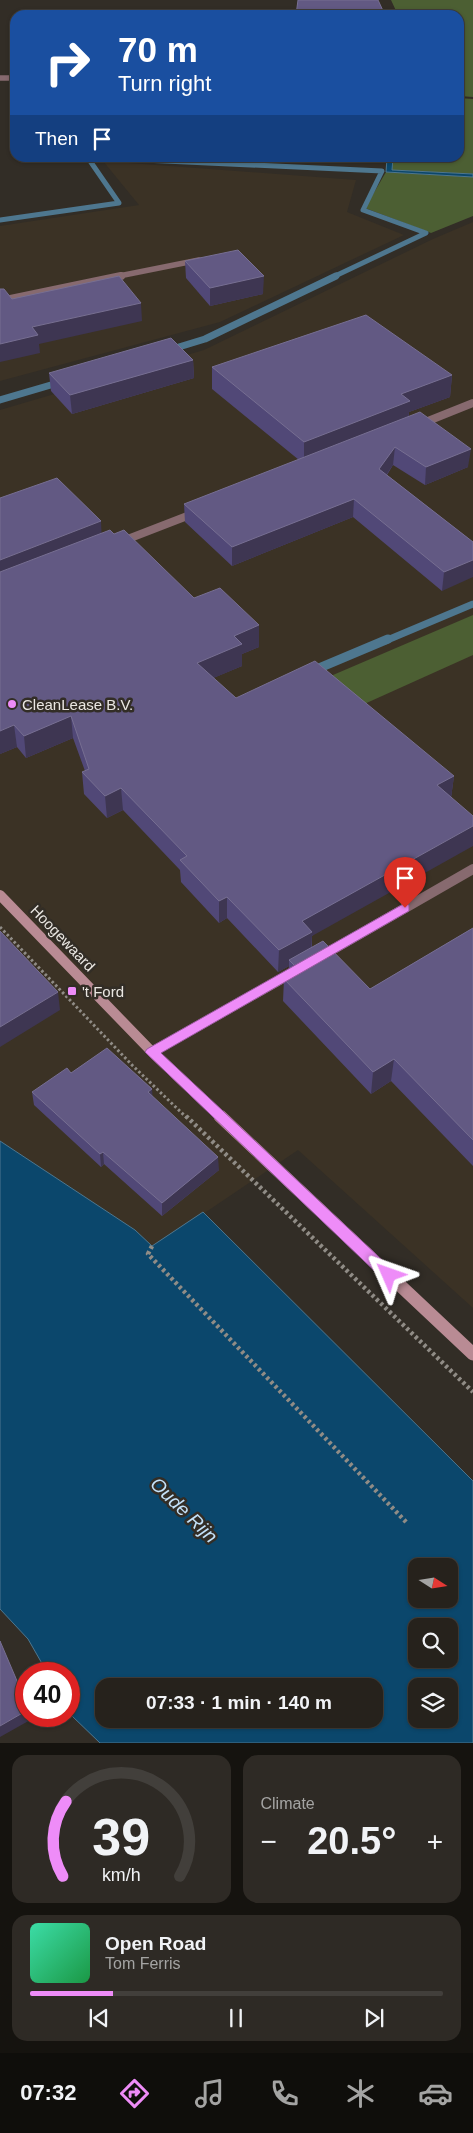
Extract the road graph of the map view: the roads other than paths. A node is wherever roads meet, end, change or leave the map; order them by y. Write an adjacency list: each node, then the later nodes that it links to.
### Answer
1 (210, 258): 2 (lane)
2 (0, 301)
3 (473, 403): 4 (lane)
4 (408, 429)
5 (204, 509): 6 (lane)
6 (111, 546)
7 (473, 869): 9 (lane)
8 (0, 895): 9 (street, Hoogewaard)
9 (152, 1052): 10 (street, Hoogewaard)
10 (473, 1354)

